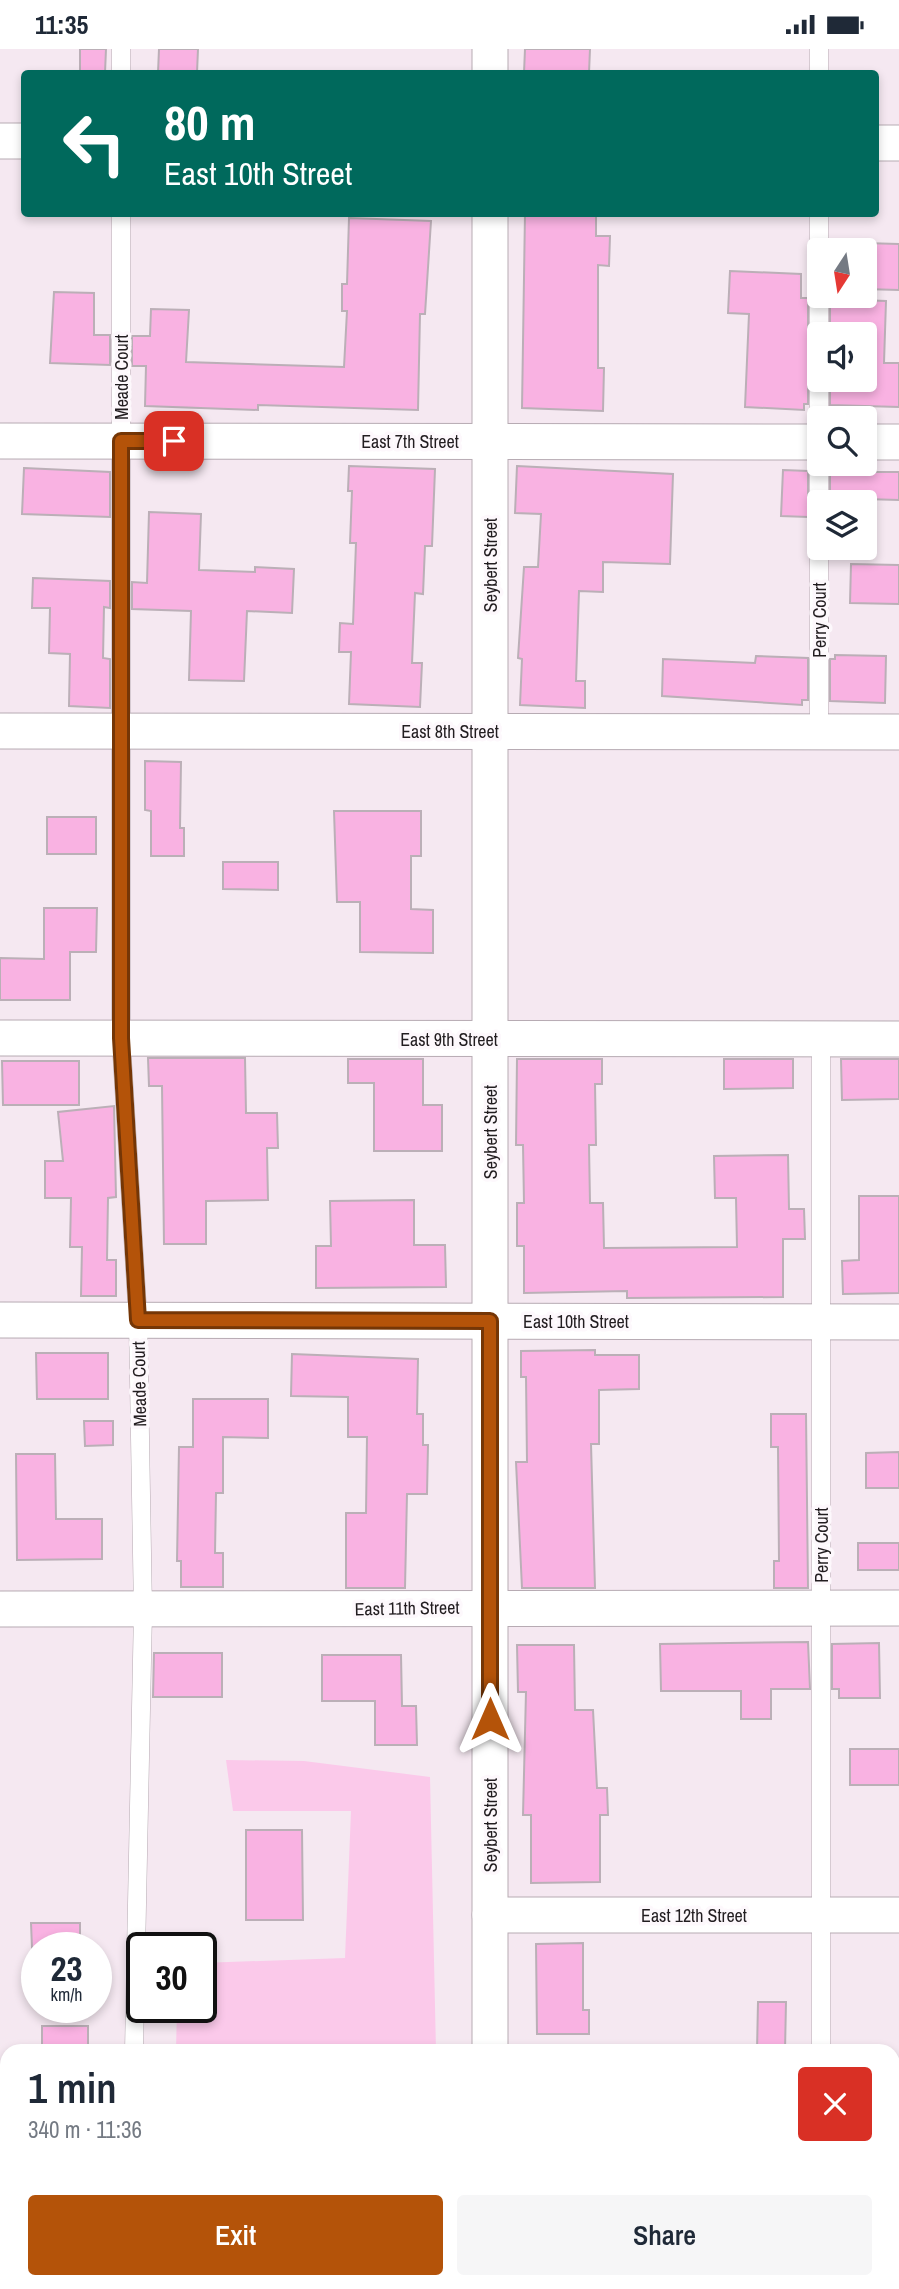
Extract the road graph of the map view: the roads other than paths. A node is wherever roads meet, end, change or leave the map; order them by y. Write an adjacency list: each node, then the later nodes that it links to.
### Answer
1 (121, 49): 4 (lane)
2 (490, 49): 5 (street)
3 (819, 49): 6 (lane)
4 (121, 70)
5 (490, 70)
6 (819, 70)
7 (0, 141): 8 (street)
8 (21, 141)
9 (879, 143): 10 (street)
10 (899, 143)
11 (121, 217): 16 (lane, Meade Court)
12 (490, 217): 17 (street, Seybert Street)
13 (819, 217): 14 (lane, Perry Court)
14 (819, 406)
15 (0, 441): 16 (street, East 7th Street)
16 (121, 441): 17 (street, East 7th Street); 23 (lane, Meade Court)
17 (490, 442): 18 (street, East 7th Street); 24 (street, Seybert Street)
18 (807, 442)
19 (877, 442): 20 (street)
20 (899, 442)
21 (819, 476): 25 (lane, Perry Court)
22 (0, 731): 23 (street, East 8th Street)
23 (121, 731): 24 (street, East 8th Street); 28 (lane, Meade Court)
24 (490, 731): 25 (street, East 8th Street); 29 (street, Seybert Street)
25 (819, 732): 26 (street, East 8th Street)
26 (899, 732)
27 (0, 1038): 28 (street, East 9th Street)
28 (121, 1038): 29 (street, East 9th Street); 33 (lane, Meade Court)
29 (490, 1039): 30 (street, East 9th Street); 34 (street, Seybert Street)
30 (821, 1039): 31 (street, East 9th Street); 35 (lane, Perry Court)
31 (899, 1039)
32 (0, 1320): 33 (street, East 10th Street)
33 (138, 1320): 34 (street, East 10th Street); 41 (lane, Meade Court)
34 (490, 1321): 35 (street, East 10th Street); 37 (street, Seybert Street)
35 (821, 1321): 36 (street, East 10th Street); 38 (lane, Perry Court)
36 (899, 1321)
37 (490, 1608): 38 (street, East 11th Street); 41 (street, East 11th Street); 42 (street, Seybert Street)
38 (821, 1608): 39 (street, East 11th Street); 43 (lane, Perry Court)
39 (899, 1608)
40 (0, 1609): 41 (street, East 11th Street)
41 (143, 1611): 45 (lane, Meade Court)
42 (490, 1915): 43 (street, East 12th Street); 46 (street, Seybert Street)
43 (821, 1915): 44 (street, East 12th Street); 47 (lane, Perry Court)
44 (899, 1915)
45 (134, 2044)
46 (490, 2044)
47 (821, 2044)

